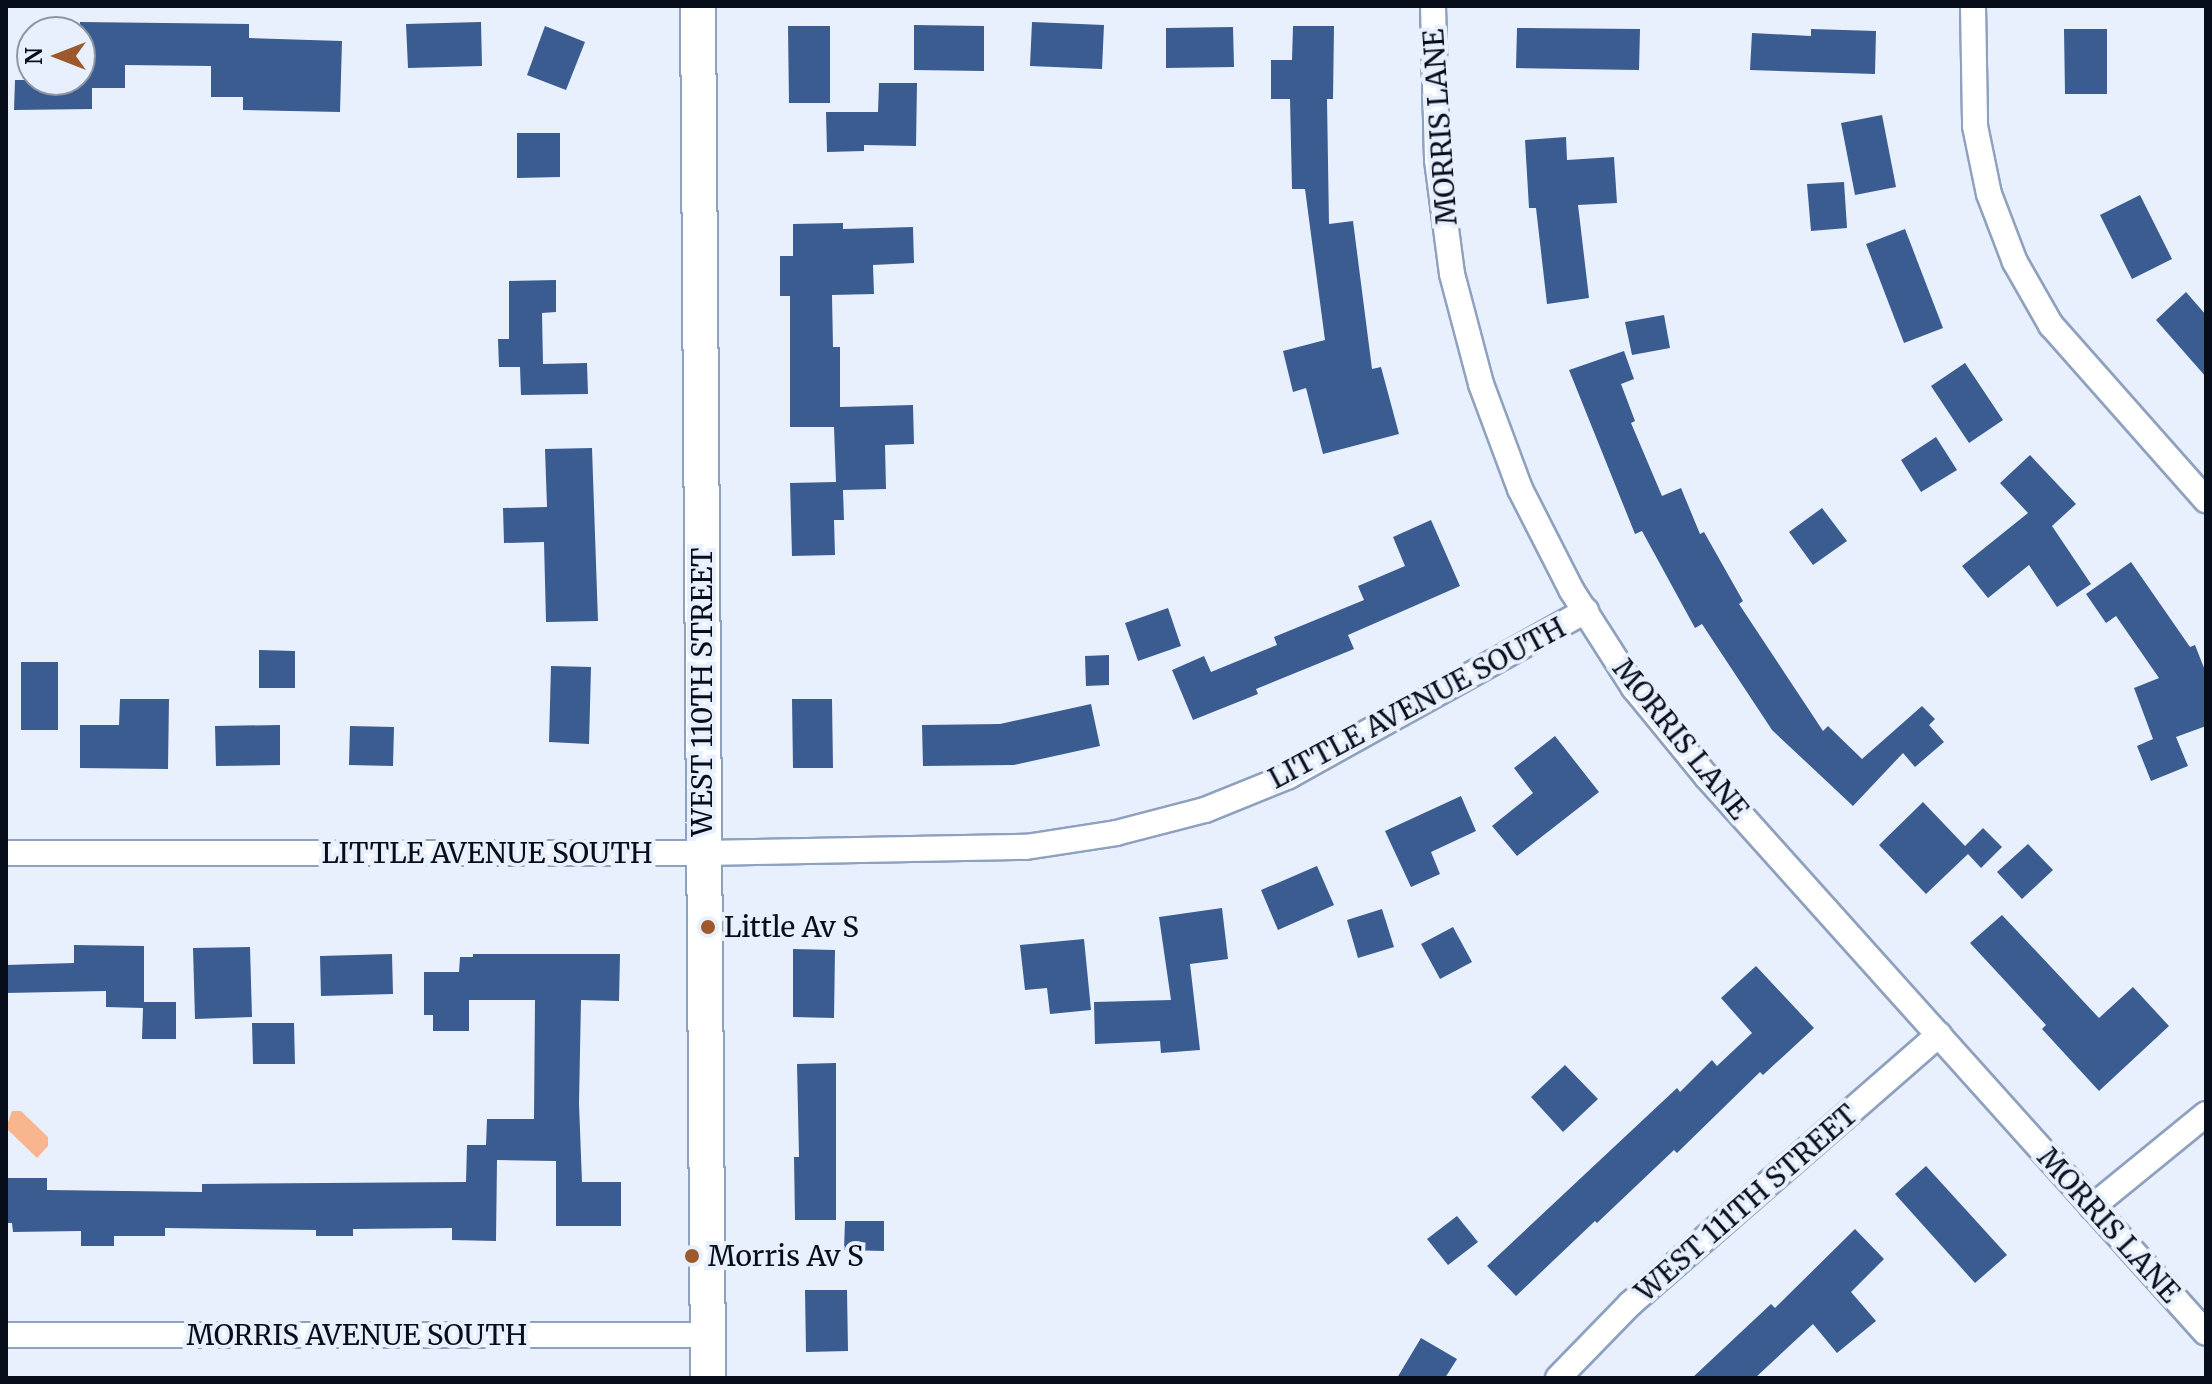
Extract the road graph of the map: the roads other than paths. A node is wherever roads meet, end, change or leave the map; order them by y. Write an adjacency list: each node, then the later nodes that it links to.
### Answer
1 (698, 6): 7 (street, WEST 110TH STREET)
2 (1433, 6): 5 (street, MORRIS LANE)
3 (1973, 6): 4 (street)
4 (2206, 500)
5 (1586, 611): 7 (street, LITTLE AVENUE SOUTH); 8 (street, MORRIS LANE)
6 (6, 853): 7 (street, LITTLE AVENUE SOUTH)
7 (703, 853): 13 (street, WEST 110TH STREET)
8 (1939, 1034): 10 (street, MORRIS LANE); 15 (street, WEST 111TH STREET)
9 (2206, 1114): 10 (street)
10 (2092, 1207): 11 (street, MORRIS LANE)
11 (2206, 1333)
12 (6, 1335): 13 (street, MORRIS AVENUE SOUTH)
13 (707, 1335): 14 (street, WEST 110TH STREET)
14 (708, 1378)
15 (1558, 1378)

